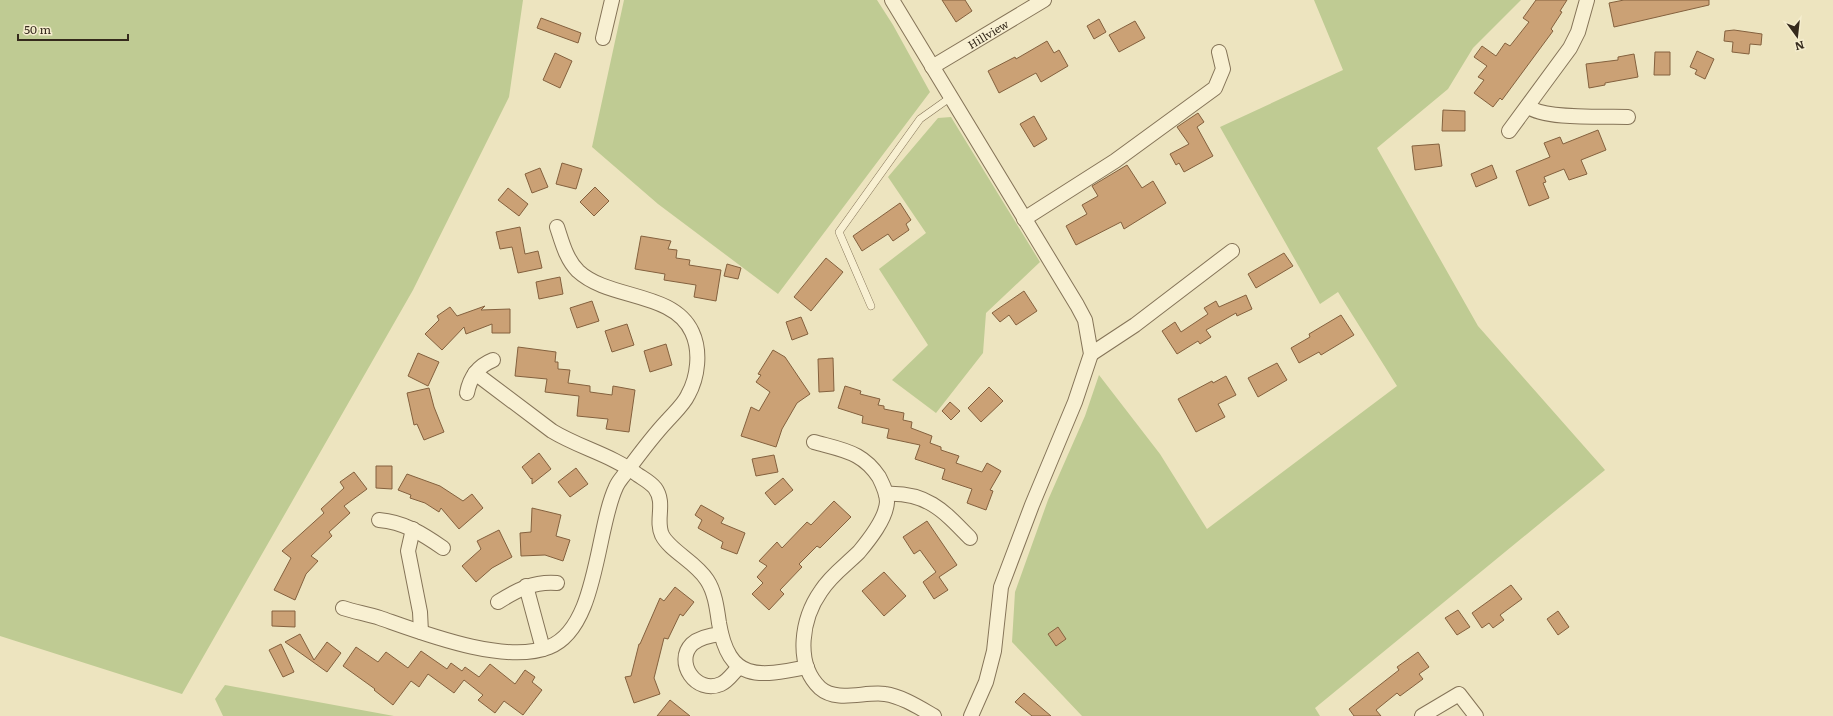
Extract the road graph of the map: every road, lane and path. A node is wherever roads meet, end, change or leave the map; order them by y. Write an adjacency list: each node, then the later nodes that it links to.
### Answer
1 (612, 0): 5 (street)
2 (892, 0): 7 (street)
3 (1044, 0): 7 (street, Hillview)
4 (1587, 0): 9 (street)
5 (603, 38)
6 (1219, 52): 12 (street)
7 (932, 67): 8 (street)
8 (951, 97): 12 (street); 15 (lane)
9 (1528, 106): 10 (street); 11 (street)
10 (1628, 117)
11 (1509, 131)
12 (1024, 218): 16 (street)
13 (557, 226): 21 (street)
14 (1232, 251): 16 (street)
15 (871, 306)
16 (1091, 354): 37 (street)
17 (493, 360): 18 (street)
18 (475, 373): 19 (street); 21 (street)
19 (467, 393)
20 (814, 442): 22 (street)
21 (629, 467): 32 (street); 33 (street)
22 (886, 494): 25 (street); 35 (street)
23 (379, 520): 24 (street)
24 (413, 529): 26 (street); 31 (street)
25 (970, 538)
26 (443, 548)
27 (557, 583): 28 (street)
28 (526, 586): 29 (street); 33 (street)
29 (498, 602)
30 (343, 608): 31 (street)
31 (420, 632): 33 (street)
32 (721, 634): 34 (street); 34 (street)
33 (543, 649)
34 (738, 667): 35 (street)
35 (807, 667): 36 (street)
36 (934, 716)
37 (971, 716)
38 (1422, 716): 39 (street)
39 (1476, 716)

